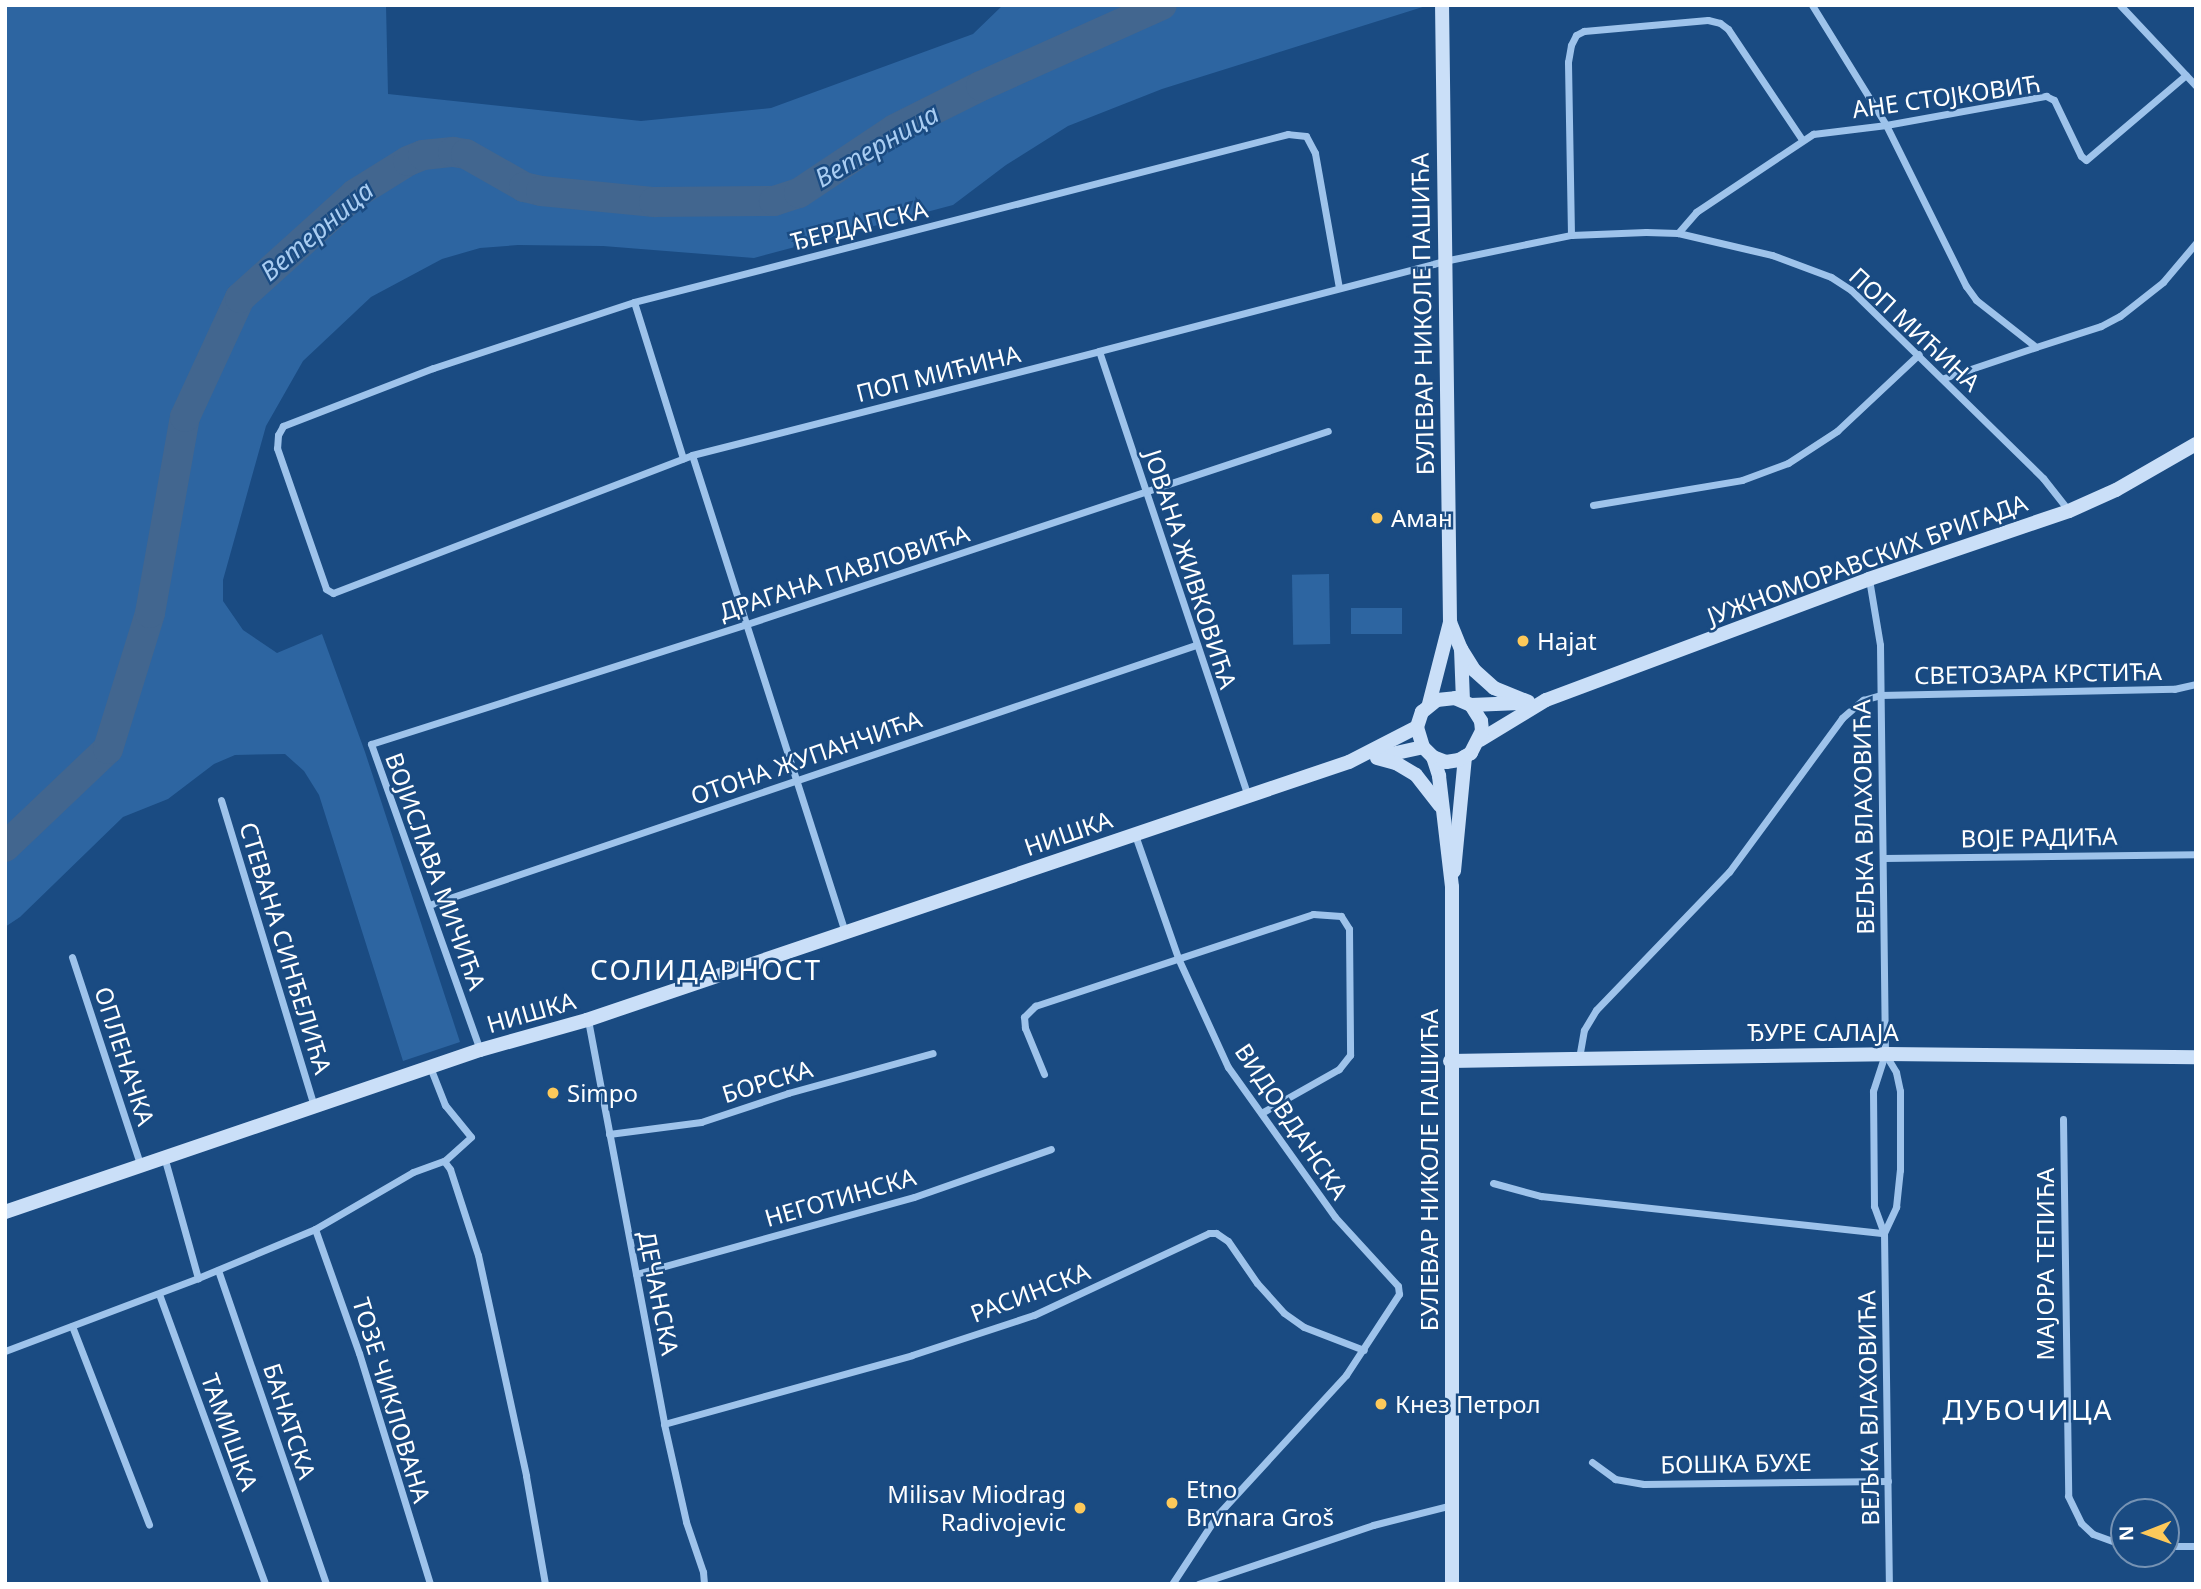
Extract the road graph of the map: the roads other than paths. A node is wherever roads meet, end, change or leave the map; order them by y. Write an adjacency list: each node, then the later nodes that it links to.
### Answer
1 (1442, 5): 11 (main road, БУЛЕВАР НИКОЛЕ ПАШИЋА)
2 (1812, 5): 6 (street)
3 (2120, 5): 4 (street)
4 (2186, 75): 5 (street); 6 (street, АНЕ СТОЈКОВИЋ)
5 (2196, 86)
6 (1886, 125): 7 (street, АНЕ СТОЈКОВИЋ); 14 (street)
7 (1801, 138): 8 (street, АНЕ СТОЈКОВИЋ); 9 (street)
8 (1678, 233): 9 (street, ПОП МИЋИНА); 16 (street, ПОП МИЋИНА)
9 (1571, 235): 11 (street, ПОП МИЋИНА)
10 (2196, 243): 14 (street)
11 (1444, 261): 12 (street, ПОП МИЋИНА); 26 (main road, БУЛЕВАР НИКОЛЕ ПАШИЋА)
12 (1339, 288): 13 (street, ЂЕРДАПСКА); 15 (street, ПОП МИЋИНА)
13 (634, 302): 20 (street); 25 (street, ЂЕРДАПСКА)
14 (2036, 347): 17 (street)
15 (1100, 351): 20 (street, ПОП МИЋИНА); 21 (street, ЈОВАНА ЖИВКОВИЋА)
16 (1919, 354): 17 (street, ПОП МИЋИНА); 22 (street)
17 (1944, 378): 23 (street, ПОП МИЋИНА)
18 (1328, 431): 21 (street, ДРАГАНА ПАВЛОВИЋА)
19 (2196, 444): 23 (main road, ЈУЖНОМОРАВСКИХ БРИГАДА)
20 (687, 456): 25 (street, ПОП МИЋИНА); 27 (street)
21 (1146, 493): 27 (street, ДРАГАНА ПАВЛОВИЋА); 28 (street, ЈОВАНА ЖИВКОВИЋА)
22 (1593, 505)
23 (2069, 511): 24 (main road, ЈУЖНОМОРАВСКИХ БРИГАДА)
24 (1869, 579): 31 (street, ВЕЉКА ВЛАХОВИЋА); 32 (main road, ЈУЖНОМОРАВСКИХ БРИГАДА)
25 (329, 592)
26 (1450, 622): 29 (main road, БУЛЕВАР НИКОЛЕ ПАШИЋА); 35 (main road, БУЛЕВАР НИКОЛЕ ПАШИЋА)
27 (747, 624): 38 (street, ДРАГАНА ПАВЛОВИЋА); 43 (street)
28 (1195, 645): 43 (street, ОТОНА ЖУПАНЧИЋА); 44 (street, ЈОВАНА ЖИВКОВИЋА)
29 (1461, 649): 33 (main road); 34 (main road, БУЛЕВАР НИКОЛЕ ПАШИЋА)
30 (2196, 684): 31 (street, СВЕТОЗАРА КРСТИЋА)
31 (1880, 695): 49 (street, ВЕЉКА ВЛАХОВИЋА); 60 (street)
32 (1546, 700): 33 (main road, ЈУЖНОМОРАВСКИХ БРИГАДА); 37 (main road, ЈУЖНОМОРАВСКИХ БРИГАДА)
33 (1528, 702): 34 (main road, ЈУЖНОМОРАВСКИХ БРИГАДА)
34 (1467, 703): 35 (main road); 37 (main road)
35 (1429, 704): 36 (main road)
36 (1417, 727): 39 (main road); 42 (main road)
37 (1480, 740): 40 (main road)
38 (371, 744): 51 (street, ВОЈИСЛАВА МИЧИЋА)
39 (1428, 752): 40 (main road); 41 (main road); 46 (main road, БУЛЕВАР НИКОЛЕ ПАШИЋА)
40 (1465, 757): 50 (main road)
41 (1377, 758): 42 (main road); 46 (main road)
42 (1349, 762): 44 (main road, НИШКА)
43 (796, 781): 51 (street, ОТОНА ЖУПАНЧИЋА); 52 (street)
44 (1248, 798): 47 (main road, НИШКА)
45 (221, 800): 64 (street, СТЕВАНА СИНЂЕЛИЋА)
46 (1442, 809): 50 (main road, БУЛЕВАР НИКОЛЕ ПАШИЋА)
47 (1135, 834): 52 (main road, НИШКА); 54 (street, ВИДОВДАНСКА)
48 (2196, 854): 49 (street, ВОЈЕ РАДИЋА)
49 (1883, 858): 58 (street, ВЕЉКА ВЛАХОВИЋА)
50 (1452, 887): 61 (main road, БУЛЕВАР НИКОЛЕ ПАШИЋА)
51 (429, 905): 56 (street, ВОЈИСЛАВА МИЧИЋА)
52 (845, 933): 55 (main road, НИШКА)
53 (72, 957): 71 (street, ОПЛЕНАЧКА)
54 (1178, 958): 63 (street); 65 (street, ВИДОВДАНСКА); 65 (street)
55 (587, 1020): 56 (main road, НИШКА); 67 (street, ДЕЧАНСКА)
56 (480, 1050): 62 (main road, НИШКА)
57 (933, 1053): 67 (street, БОРСКА)
58 (1885, 1054): 59 (main road, ЂУРЕ САЛАЈА); 60 (main road, ЂУРЕ САЛАЈА); 75 (street, ВЕЉКА ВЛАХОВИЋА); 75 (street, ВЕЉКА ВЛАХОВИЋА)
59 (2196, 1057)
60 (1579, 1058): 61 (main road, ЂУРЕ САЛАЈА)
61 (1450, 1061): 86 (main road, БУЛЕВАР НИКОЛЕ ПАШИЋА)
62 (430, 1067): 64 (main road, НИШКА); 70 (street)
63 (1044, 1074)
64 (314, 1106): 69 (main road, НИШКА)
65 (1263, 1112): 81 (street, ВИДОВДАНСКА)
66 (2063, 1119): 88 (street, МАЈОРА ТЕПИЋА)
67 (609, 1134): 77 (street, ДЕЧАНСКА)
68 (1051, 1149): 77 (street, НЕГОТИНСКА)
69 (165, 1160): 71 (main road, НИШКА); 78 (street)
70 (444, 1161): 74 (street); 92 (street)
71 (141, 1168): 73 (main road, НИШКА)
72 (1493, 1183): 75 (street)
73 (5, 1212)
74 (315, 1229): 76 (street); 91 (street, ТОЗЕ ЧИКЛОВАНА)
75 (1884, 1233): 85 (street, ВЕЉКА ВЛАХОВИЋА)
76 (218, 1270): 78 (street); 90 (street, БАНАТСКА)
77 (636, 1274): 83 (street, ДЕЧАНСКА)
78 (198, 1278): 79 (street)
79 (159, 1294): 80 (street); 89 (street, ТАМИШКА)
80 (72, 1326): 82 (street); 87 (street)
81 (1364, 1350): 83 (street, РАСИНСКА); 94 (street)
82 (5, 1351)
83 (664, 1424): 93 (street, ДЕЧАНСКА)
84 (1592, 1462): 85 (street, БОШКА БУХЕ)
85 (1888, 1481): 97 (street, ВЕЉКА ВЛАХОВИЋА)
86 (1452, 1505): 95 (street); 96 (main road, БУЛЕВАР НИКОЛЕ ПАШИЋА)
87 (149, 1525)
88 (2110, 1540)
89 (265, 1584)
90 (326, 1584)
91 (430, 1584)
92 (545, 1584)
93 (704, 1584)
94 (1172, 1584)
95 (1198, 1584)
96 (1452, 1584)
97 (1889, 1584)

